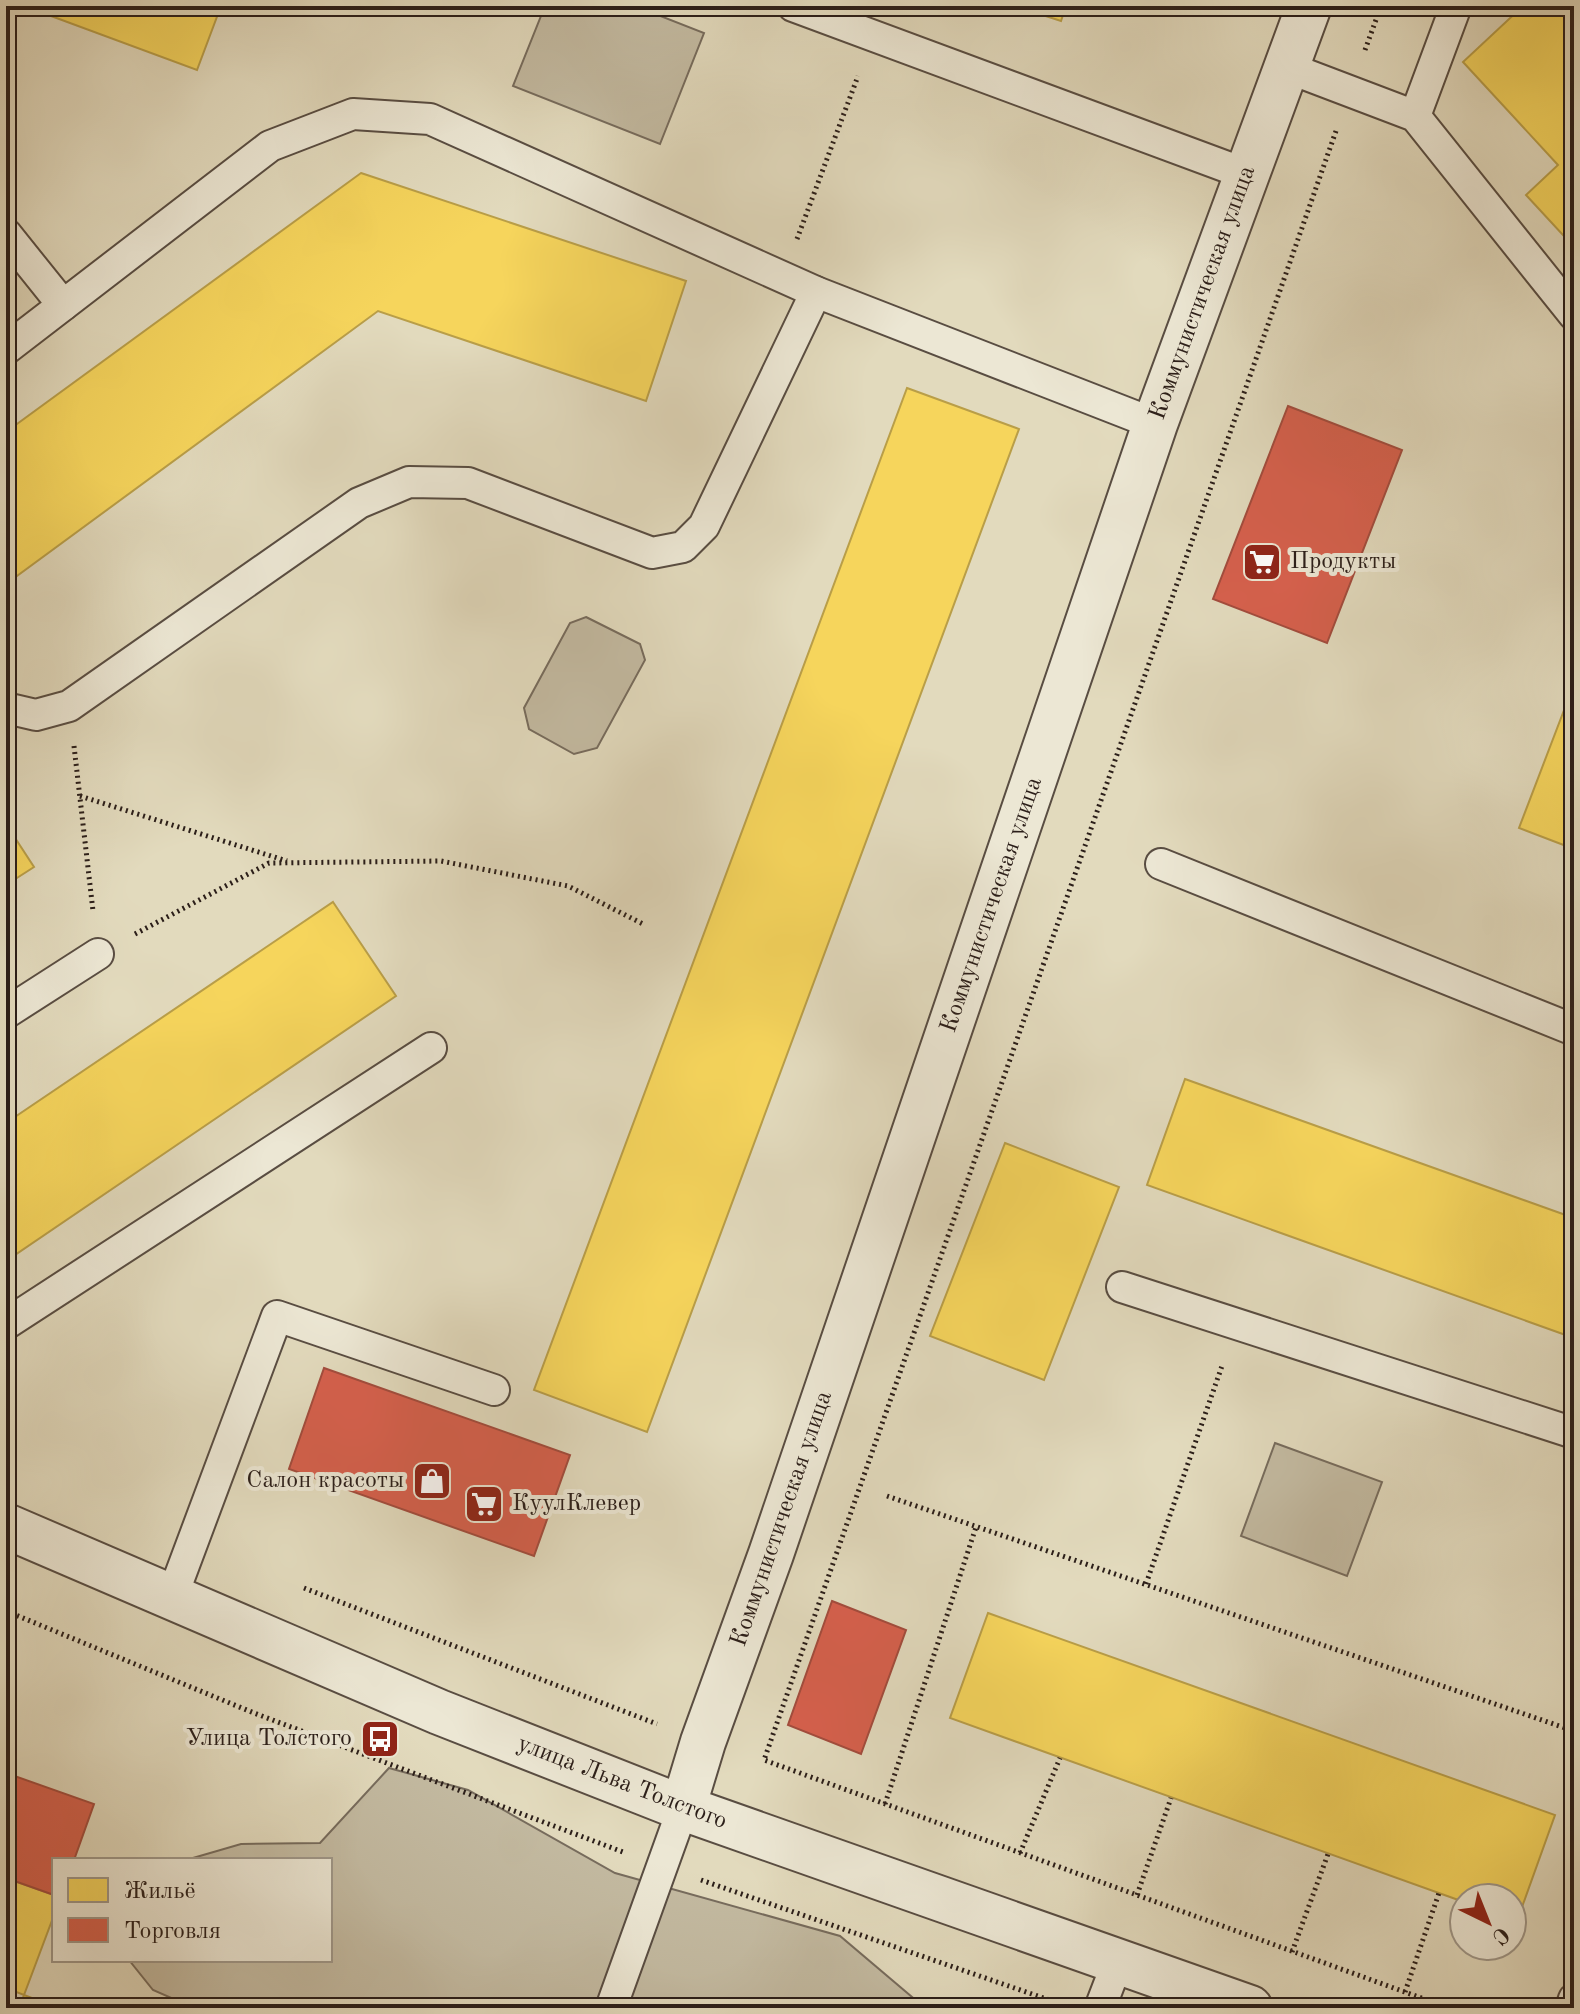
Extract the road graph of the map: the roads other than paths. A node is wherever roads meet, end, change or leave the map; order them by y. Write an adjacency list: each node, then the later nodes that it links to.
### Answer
1 (793, 6): 6 (lane)
2 (1309, 6): 4 (street, Коммунистическая улица)
3 (1456, 6): 5 (lane)
4 (1286, 67): 5 (lane); 6 (street, Коммунистическая улица)
5 (1415, 116): 10 (lane)
6 (1246, 174): 12 (street, Коммунистическая улица)
7 (6, 234): 9 (lane)
8 (816, 292): 9 (lane); 12 (lane); 13 (lane)
9 (63, 305): 11 (lane)
10 (1574, 315)
11 (6, 349)
12 (1155, 424): 25 (street, Коммунистическая улица)
13 (6, 708)
14 (1161, 864): 17 (lane)
15 (98, 954): 16 (lane)
16 (6, 1013)
17 (1574, 1030)
18 (431, 1048): 20 (lane)
19 (1122, 1287): 22 (lane)
20 (6, 1324)
21 (494, 1390): 24 (lane)
22 (1574, 1433)
23 (6, 1526): 24 (street, улица Льва Толстого)
24 (172, 1597): 25 (street, улица Льва Толстого)
25 (683, 1808): 26 (street, улица Льва Толстого); 28 (lane)
26 (1118, 1961): 29 (lane); 30 (street, улица Льва Толстого)
27 (1574, 1999): 31 (lane)
28 (611, 2008)
29 (1100, 2008)
30 (1250, 2008)
31 (1571, 2008)

